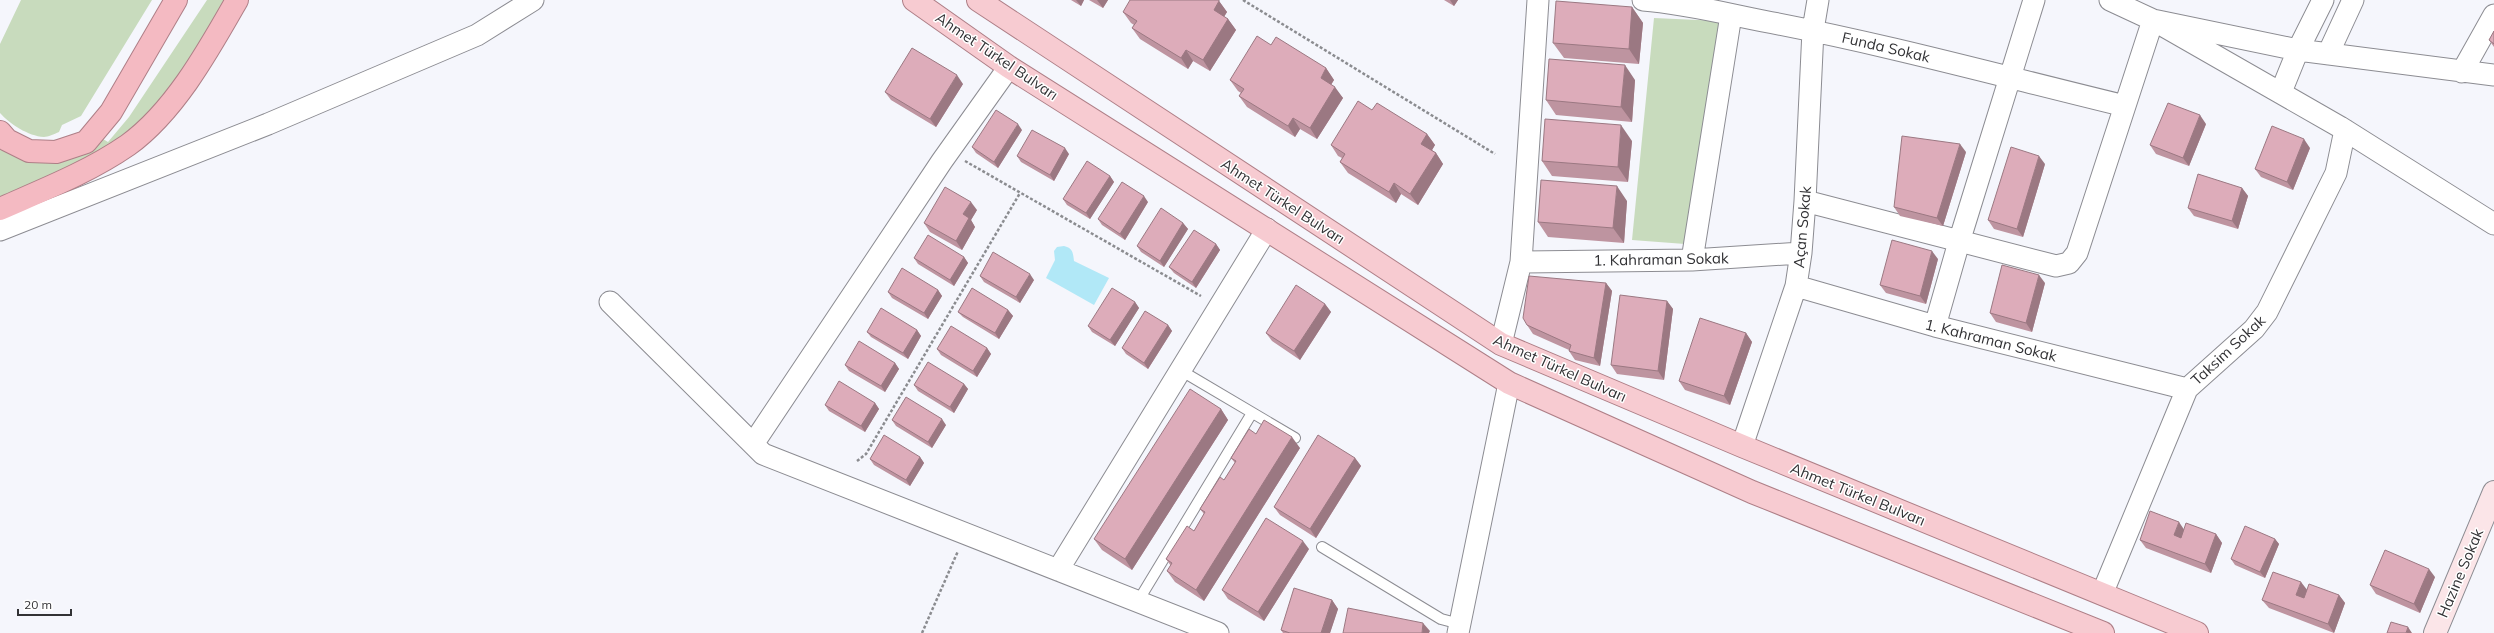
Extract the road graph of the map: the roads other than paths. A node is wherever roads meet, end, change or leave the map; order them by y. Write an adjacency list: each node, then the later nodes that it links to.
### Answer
1 (176, 0): 27 (highway)
2 (237, 0): 29 (highway)
3 (533, 0): 32 (street)
4 (914, 0): 20 (main road, Ahmet Türkel Bulvarı)
5 (978, 0): 40 (main road, Ahmet Türkel Bulvarı)
6 (1538, 0): 36 (street)
7 (1643, 0): 8 (street, Funda Sokak)
8 (1650, 0): 14 (street, Funda Sokak)
9 (1818, 0): 17 (street, Açan Sokak)
10 (2034, 0): 23 (street)
11 (2110, 0): 16 (street)
12 (2323, 0): 18 (street)
13 (2353, 0): 19 (street)
14 (1731, 15): 17 (street, Funda Sokak); 35 (street)
15 (2494, 15): 21 (street)
16 (2153, 20): 18 (street); 24 (street); 25 (street)
17 (1813, 30): 23 (street, Funda Sokak); 28 (street, Açan Sokak)
18 (2298, 50): 19 (street); 24 (street)
19 (2328, 54): 21 (street)
20 (1009, 67): 31 (main road, Ahmet Türkel Bulvarı); 46 (street)
21 (2462, 72): 22 (street)
22 (2494, 75)
23 (2010, 78): 25 (street, Funda Sokak); 33 (street)
24 (2280, 92): 26 (street)
25 (2125, 106): 33 (street)
26 (2345, 130): 30 (street); 43 (street, Taksim Sokak)
27 (0, 132)
28 (1805, 201): 33 (street); 34 (street, Açan Sokak)
29 (0, 209)
30 (2494, 224)
31 (1267, 229): 41 (street); 42 (main road, Ahmet Türkel Bulvarı)
32 (0, 230)
33 (1958, 242): 39 (street)
34 (1801, 254): 35 (street, 1. Kahraman Sokak); 37 (street, Açan Sokak)
35 (1692, 260): 36 (street, 1. Kahraman Sokak)
36 (1521, 262): 40 (street)
37 (1796, 286): 39 (street, 1. Kahraman Sokak); 47 (street, Açan Sokak)
38 (610, 302): 46 (street)
39 (1936, 326): 43 (street, 1. Kahraman Sokak)
40 (1501, 344): 47 (main road, Ahmet Türkel Bulvarı)
41 (1180, 370): 44 (lane); 50 (street)
42 (1509, 383): 53 (street); 55 (main road, Ahmet Türkel Bulvarı)
43 (2187, 389): 52 (street, Taksim Sokak)
44 (1252, 413): 45 (lane); 51 (lane)
45 (1295, 438)
46 (753, 444): 50 (street)
47 (1742, 446): 52 (main road, Ahmet Türkel Bulvarı)
48 (2494, 492): 57 (main road, Hazine Sokak)
49 (1322, 547): 53 (lane)
50 (1058, 570): 54 (street)
51 (1143, 593)
52 (2102, 594): 56 (main road, Ahmet Türkel Bulvarı)
53 (1459, 628)
54 (1218, 633)
55 (2103, 633)
56 (2197, 633)
57 (2435, 633)

